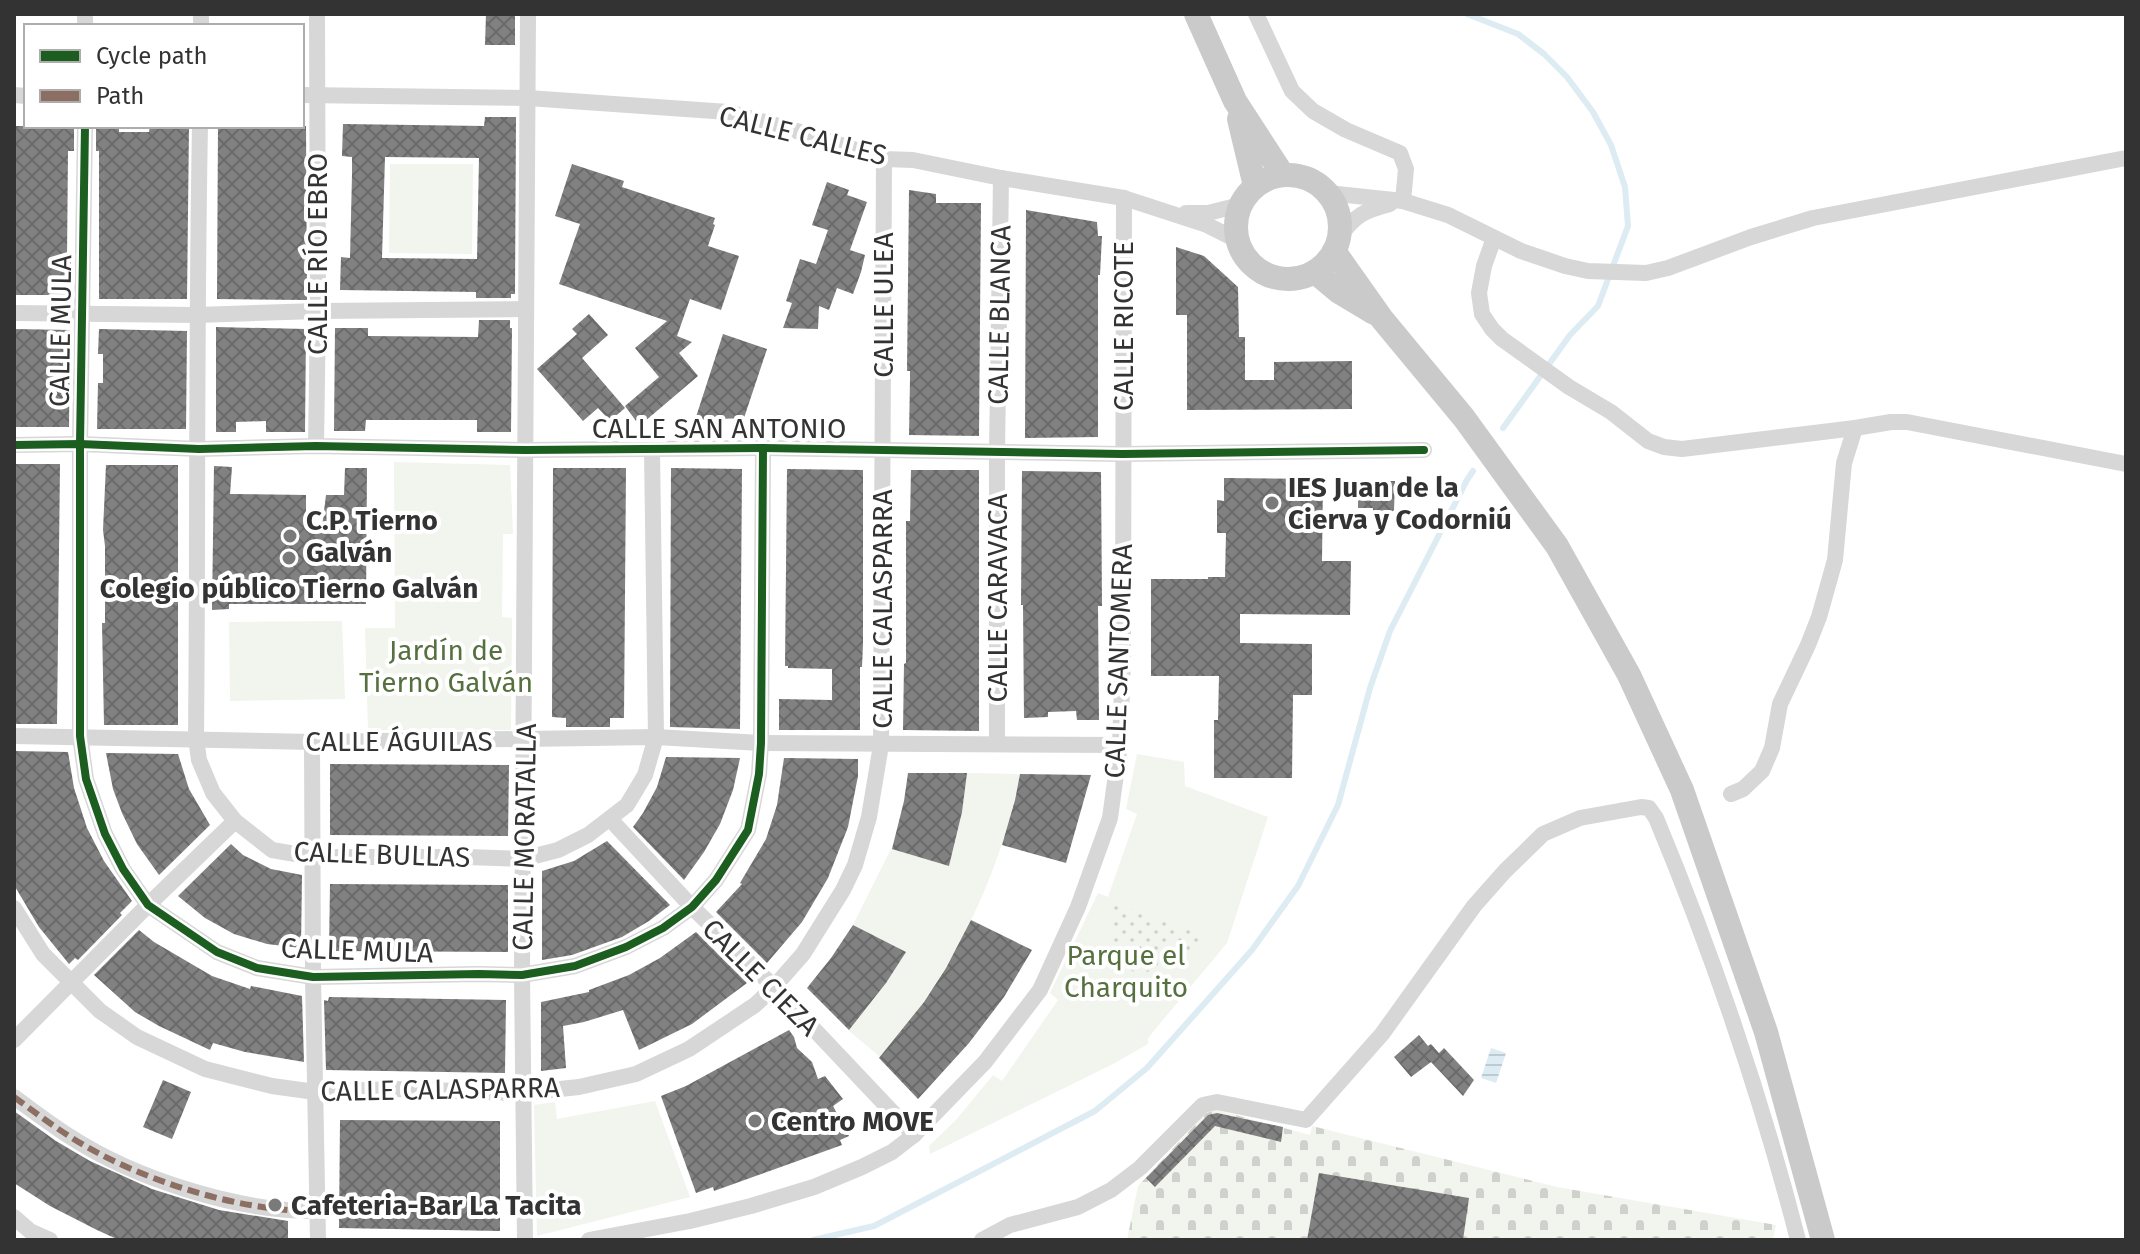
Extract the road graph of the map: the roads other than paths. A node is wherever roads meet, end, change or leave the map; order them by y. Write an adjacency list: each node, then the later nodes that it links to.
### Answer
1 (317, 14): 5 (street, CALLE RÍO EBRO)
2 (528, 14): 6 (street, CALLE MORATALLA)
3 (1196, 14): 7 (main road)
4 (1256, 14): 17 (street)
5 (309, 95): 6 (street, CALLE CALLES); 25 (street, CALLE RÍO EBRO)
6 (528, 98): 11 (street, CALLE CALLES); 24 (street, CALLE MORATALLA)
7 (1235, 101): 12 (main road); 14 (main road)
8 (85, 128): 27 (street, CALLE MULA)
9 (200, 128): 28 (street, CALLE BULLAS)
10 (2126, 158): 20 (street)
11 (884, 159): 13 (street, CALLE CALLES); 39 (street, CALLE ULEA)
12 (1283, 175): 14 (main road); 15 (main road)
13 (1001, 178): 16 (street, CALLE CALLES); 40 (street, CALLE BLANCA)
14 (1255, 186): 18 (main road)
15 (1328, 193): 17 (street); 22 (main road)
16 (1124, 198): 19 (street, CALLE CALLES); 41 (street, CALLE RICOTE)
17 (1403, 201): 20 (street); 22 (street)
18 (1240, 205): 19 (street); 21 (main road)
19 (1165, 212): 21 (street, CALLE CALLES)
20 (1494, 238): 30 (street)
21 (1237, 240): 23 (main road)
22 (1337, 244): 23 (main road); 29 (main road)
23 (1315, 272): 29 (main road)
24 (526, 309): 25 (street); 36 (street, CALLE MORATALLA)
25 (318, 311): 28 (street); 33 (street, CALLE RÍO EBRO)
26 (14, 313): 27 (street)
27 (84, 313): 28 (street); 31 (street, CALLE MULA)
28 (197, 315): 35 (street, CALLE BULLAS)
29 (1382, 319): 78 (main road)
30 (1855, 428): 42 (street); 53 (street)
31 (80, 444): 32 (street, CALLE SAN ANTONIO); 35 (street, CALLE SAN ANTONIO); 44 (street, CALLE MULA)
32 (14, 445)
33 (316, 446): 35 (street, CALLE SAN ANTONIO); 36 (street, CALLE SAN ANTONIO)
34 (763, 448): 37 (street, CALLE SAN ANTONIO); 39 (street, CALLE SAN ANTONIO); 49 (street, CALLE MULA)
35 (199, 449): 46 (street, CALLE BULLAS)
36 (526, 450): 37 (street, CALLE SAN ANTONIO); 47 (street, CALLE MORATALLA)
37 (652, 450): 45 (street, CALLE BULLAS)
38 (1424, 450): 41 (street, CALLE SAN ANTONIO)
39 (883, 451): 40 (street, CALLE SAN ANTONIO); 51 (street, CALLE CALASPARRA)
40 (997, 452): 41 (street, CALLE SAN ANTONIO); 50 (street, CALLE CARAVACA)
41 (1122, 454): 52 (street, CALLE SANTOMERA)
42 (2126, 464)
43 (14, 736): 44 (street, CALLE ÁGUILAS)
44 (80, 736): 46 (street, CALLE ÁGUILAS); 58 (street, CALLE MULA)
45 (656, 737): 47 (street, CALLE ÁGUILAS); 49 (street, CALLE ÁGUILAS); 54 (street, CALLE BULLAS)
46 (196, 738): 48 (street, CALLE ÁGUILAS); 55 (street, CALLE BULLAS)
47 (525, 740): 48 (street, CALLE ÁGUILAS); 57 (street, CALLE MORATALLA)
48 (312, 742): 56 (street)
49 (761, 743): 51 (street, CALLE ÁGUILAS); 59 (street, CALLE MULA)
50 (997, 743): 51 (street, CALLE ÁGUILAS); 52 (street, CALLE ÁGUILAS)
51 (881, 745): 64 (street, CALLE CALASPARRA)
52 (1120, 745): 69 (street, CALLE SANTOMERA)
53 (1731, 794)
54 (610, 819): 57 (street, CALLE BULLAS); 59 (street, CALLE CIEZA)
55 (235, 821): 56 (street, CALLE BULLAS); 58 (street)
56 (313, 857): 57 (street, CALLE BULLAS); 62 (street)
57 (523, 859): 61 (street, CALLE MORATALLA)
58 (148, 905): 62 (street, CALLE MULA); 63 (street)
59 (692, 907): 61 (street, CALLE MULA); 64 (street, CALLE CIEZA)
60 (14, 908): 63 (street, CALLE CALASPARRA)
61 (522, 975): 62 (street, CALLE MULA); 67 (street, CALLE MORATALLA)
62 (313, 977): 66 (street)
63 (71, 983): 65 (street); 66 (street, CALLE CALASPARRA)
64 (774, 987): 67 (street, CALLE CALASPARRA); 69 (street, CALLE CIEZA)
65 (14, 1040)
66 (315, 1092): 67 (street, CALLE CALASPARRA); 70 (street)
67 (522, 1093): 74 (street, CALLE MORATALLA)
68 (14, 1097): 70 (street)
69 (914, 1135): 75 (street, CALLE SANTOMERA)
70 (317, 1211): 73 (street)
71 (14, 1217): 72 (street)
72 (50, 1240)
73 (318, 1240)
74 (525, 1240)
75 (589, 1240)
76 (982, 1240): 77 (street)
77 (1798, 1240)
78 (1823, 1240)

